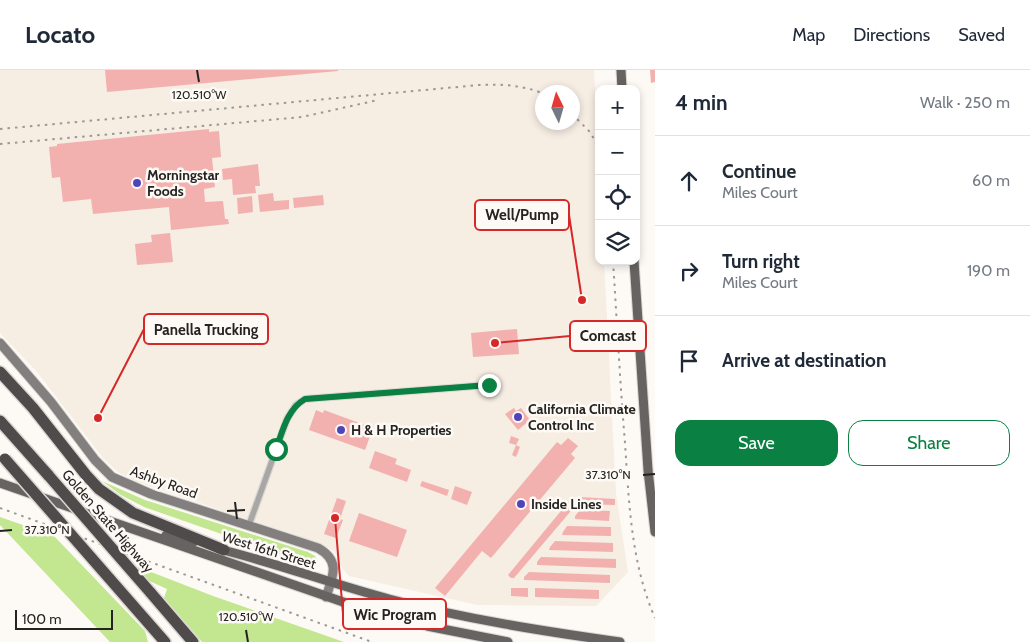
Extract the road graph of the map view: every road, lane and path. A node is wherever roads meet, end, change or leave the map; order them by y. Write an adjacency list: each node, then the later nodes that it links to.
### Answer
1 (621, 70): 2 (main road)
2 (622, 85)
3 (634, 265): 9 (main road)
4 (0, 343): 12 (main road, Ashby Road)
5 (0, 372): 14 (highway)
6 (489, 385): 12 (street)
7 (0, 421): 18 (highway, Golden State Highway, bridge)
8 (2, 457): 17 (highway, bridge)
9 (652, 469): 13 (main road)
10 (0, 483): 11 (main road, West 16th Street)
11 (117, 523): 14 (main road, West 16th Street); 16 (main road, West 16th Street)
12 (249, 525): 15 (main road, Ashby Road)
13 (655, 532)
14 (224, 550): 15 (main road, West 16th Street)
15 (331, 582): 16 (main road, Ashby Road); 20 (main road, West 16th Street)
16 (326, 597): 19 (main road, West 16th Street)
17 (165, 642)
18 (193, 642)
19 (508, 642)
20 (620, 642)

